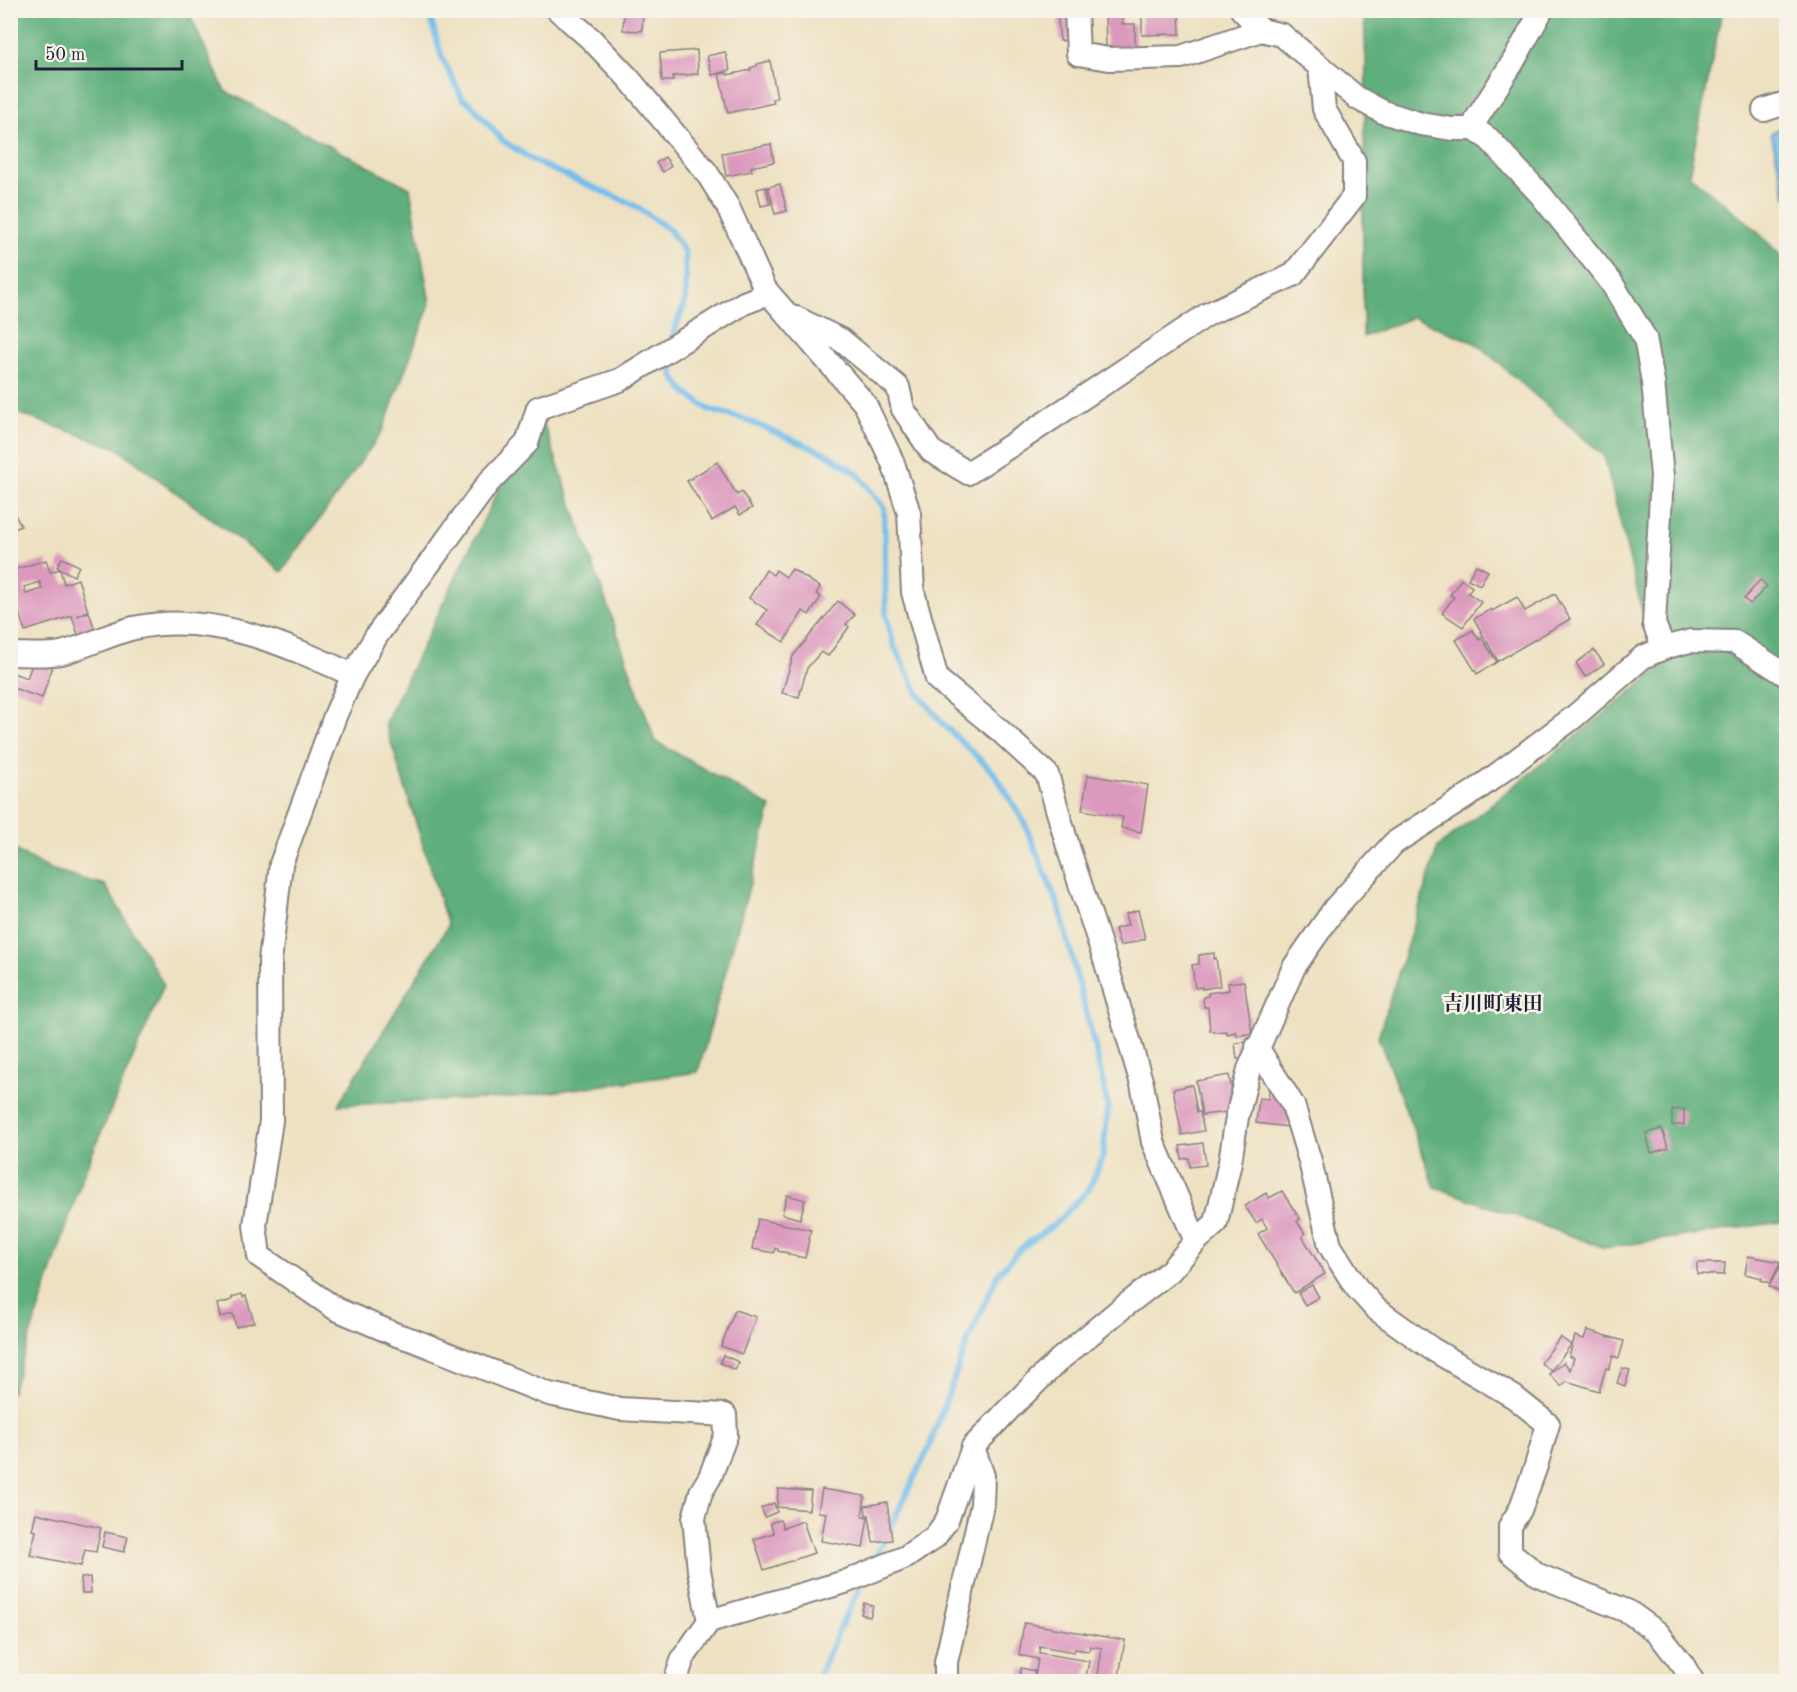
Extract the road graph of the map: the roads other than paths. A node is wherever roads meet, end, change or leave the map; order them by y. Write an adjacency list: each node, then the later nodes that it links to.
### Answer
1 (558, 10): 10 (street)
2 (1076, 10): 5 (street)
3 (1242, 10): 5 (street)
4 (1542, 10): 9 (street)
5 (1261, 30): 6 (street)
6 (1320, 67): 9 (street); 11 (street)
7 (1786, 103): 8 (street)
8 (1764, 110)
9 (1474, 129): 12 (street)
10 (765, 288): 11 (street); 14 (street)
11 (787, 314): 17 (street)
12 (1664, 648): 15 (street); 16 (street)
13 (10, 654): 14 (street)
14 (352, 675): 19 (street)
15 (1786, 675)
16 (1257, 1047): 17 (street); 22 (street)
17 (1196, 1241): 18 (street)
18 (973, 1447): 19 (street); 21 (street)
19 (709, 1621): 20 (street)
20 (675, 1682)
21 (946, 1682)
22 (1693, 1682)

